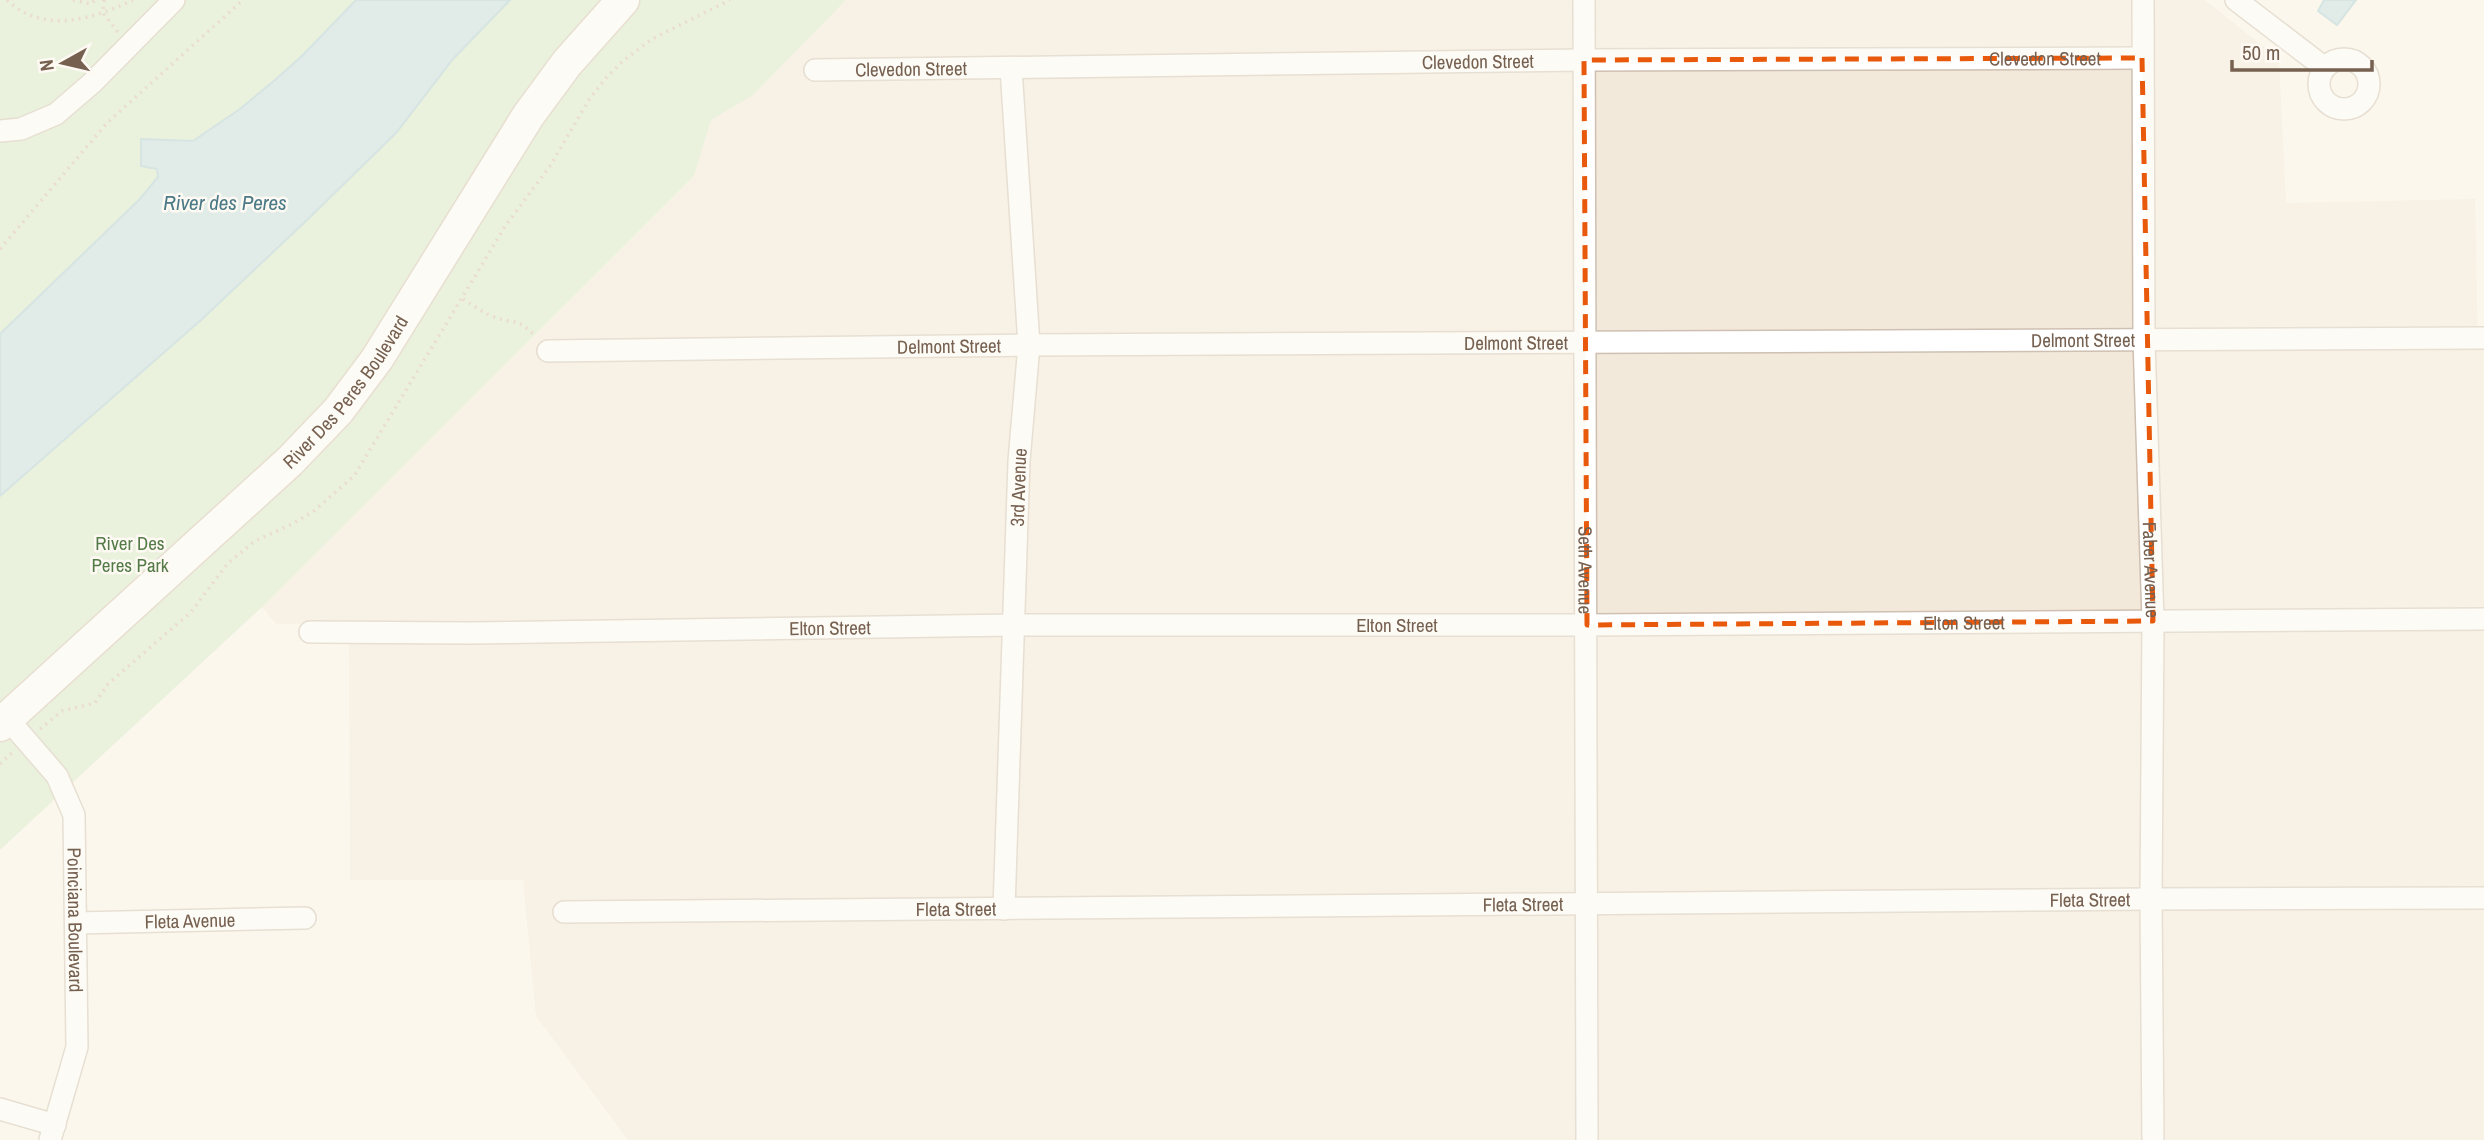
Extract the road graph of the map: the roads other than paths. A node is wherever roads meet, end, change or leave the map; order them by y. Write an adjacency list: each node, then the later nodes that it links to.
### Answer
1 (174, 0): 11 (street)
2 (623, 0): 22 (main road, River Des Peres Boulevard)
3 (1584, 0): 7 (street, Seth Avenue)
4 (2143, 0): 6 (street, Faber Avenue)
5 (2236, 0): 9 (street)
6 (2143, 58): 7 (street, Clevedon Street); 13 (street, Faber Avenue)
7 (1584, 60): 8 (street, Clevedon Street); 14 (street, Seth Avenue)
8 (1011, 68): 10 (street, Clevedon Street); 15 (street, 3rd Avenue)
9 (2325, 68)
10 (815, 69)
11 (0, 131)
12 (2484, 338): 13 (street, Delmont Street)
13 (2144, 340): 14 (street, Delmont Street); 18 (street, Faber Avenue)
14 (1587, 344): 15 (street, Delmont Street); 20 (street, Seth Avenue)
15 (1030, 345): 16 (street, Delmont Street); 19 (street, 3rd Avenue)
16 (548, 351)
17 (2484, 618): 18 (street, Elton Street)
18 (2153, 621): 20 (street, Elton Street); 24 (street, Faber Avenue)
19 (1014, 625): 20 (street, Elton Street); 21 (street, Elton Street); 26 (street, 3rd Avenue)
20 (1587, 625): 25 (street, Seth Avenue)
21 (310, 632)
22 (7, 732): 29 (street, Poinciana Boulevard)
23 (2484, 898): 24 (street, Fleta Street)
24 (2151, 899): 25 (street, Fleta Street); 33 (street, Faber Avenue)
25 (1587, 904): 26 (street, Fleta Street); 32 (street, Seth Avenue)
26 (1004, 909): 27 (street, Fleta Street)
27 (564, 912)
28 (305, 918): 29 (street, Fleta Avenue)
29 (76, 923): 31 (street, Poinciana Boulevard)
30 (0, 1109): 31 (street)
31 (53, 1132)
32 (1587, 1140)
33 (2153, 1140)

